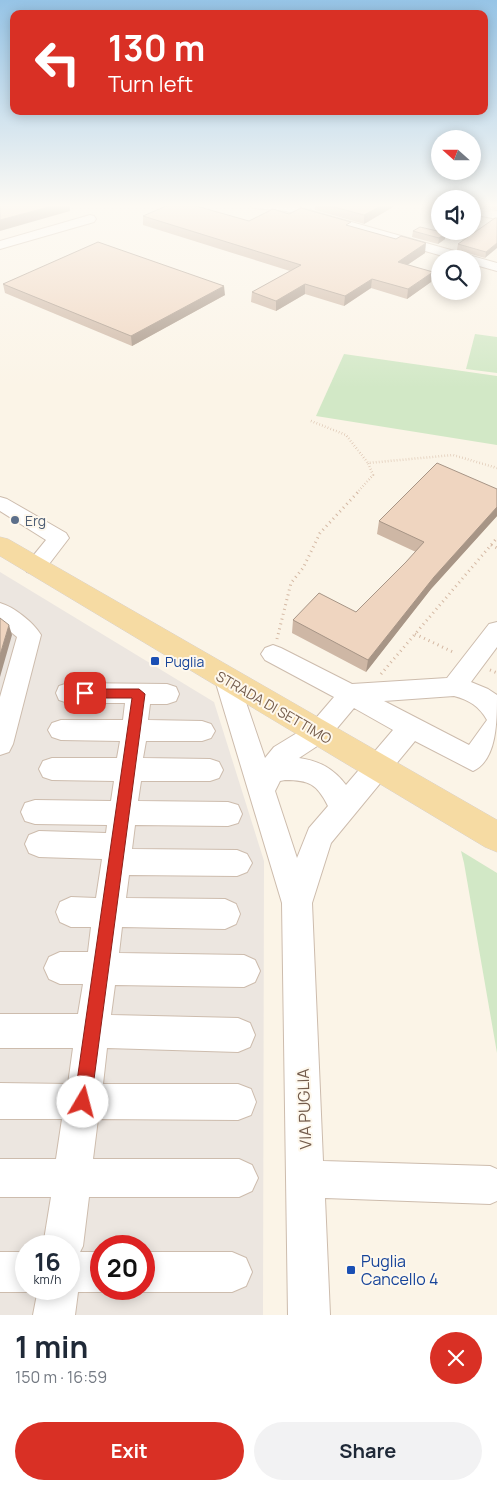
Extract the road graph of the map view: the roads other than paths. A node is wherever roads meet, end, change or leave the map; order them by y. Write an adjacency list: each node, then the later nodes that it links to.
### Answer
1 (0, 503): 3 (street)
2 (0, 545): 3 (main road, STRADA DI SETTIMO)
3 (35, 567): 7 (main road, STRADA DI SETTIMO)
4 (0, 611): 18 (street)
5 (497, 630): 8 (street)
6 (273, 654): 10 (street)
7 (227, 680): 17 (main road, STRADA DI SETTIMO); 23 (street, VIA PUGLIA)
8 (454, 687): 10 (street); 11 (street)
9 (68, 693): 15 (street)
10 (351, 694): 13 (street); 17 (street)
11 (497, 715)
12 (497, 725): 13 (street)
13 (411, 727): 19 (street, VIA PUGLIA)
14 (60, 730): 15 (street)
15 (134, 731): 16 (street); 21 (street)
16 (202, 731)
17 (319, 732): 19 (main road, STRADA DI SETTIMO); 23 (street)
18 (0, 744)
19 (377, 767): 24 (street, VIA PUGLIA); 28 (main road, STRADA DI SETTIMO)
20 (52, 769): 21 (street)
21 (128, 770): 22 (street); 26 (street)
22 (210, 770)
23 (267, 780): 24 (street); 32 (street, VIA PUGLIA)
24 (343, 807): 32 (street, VIA PUGLIA)
25 (35, 812): 26 (street)
26 (122, 813): 27 (street); 30 (street)
27 (228, 814)
28 (497, 837)
29 (40, 844): 30 (street)
30 (117, 854): 31 (street); 33 (street)
31 (237, 863)
32 (297, 903): 48 (street, VIA PUGLIA)
33 (109, 911): 34 (street); 35 (street); 37 (street)
34 (71, 912)
35 (225, 914)
36 (60, 968): 37 (street)
37 (101, 969): 38 (street); 40 (street)
38 (244, 971)
39 (0, 1031): 40 (street)
40 (92, 1031): 41 (street); 43 (street)
41 (238, 1036)
42 (0, 1101): 43 (street)
43 (83, 1102): 44 (street); 46 (street)
44 (238, 1102)
45 (0, 1178): 46 (street)
46 (73, 1178): 47 (street); 50 (street)
47 (239, 1178)
48 (306, 1179): 49 (street); 57 (street, VIA PUGLIA)
49 (490, 1185)
50 (65, 1235)
51 (0, 1272): 52 (street)
52 (15, 1272)
53 (155, 1272): 54 (lane)
54 (232, 1272)
55 (56, 1300): 56 (lane)
56 (54, 1315)
57 (309, 1315)

